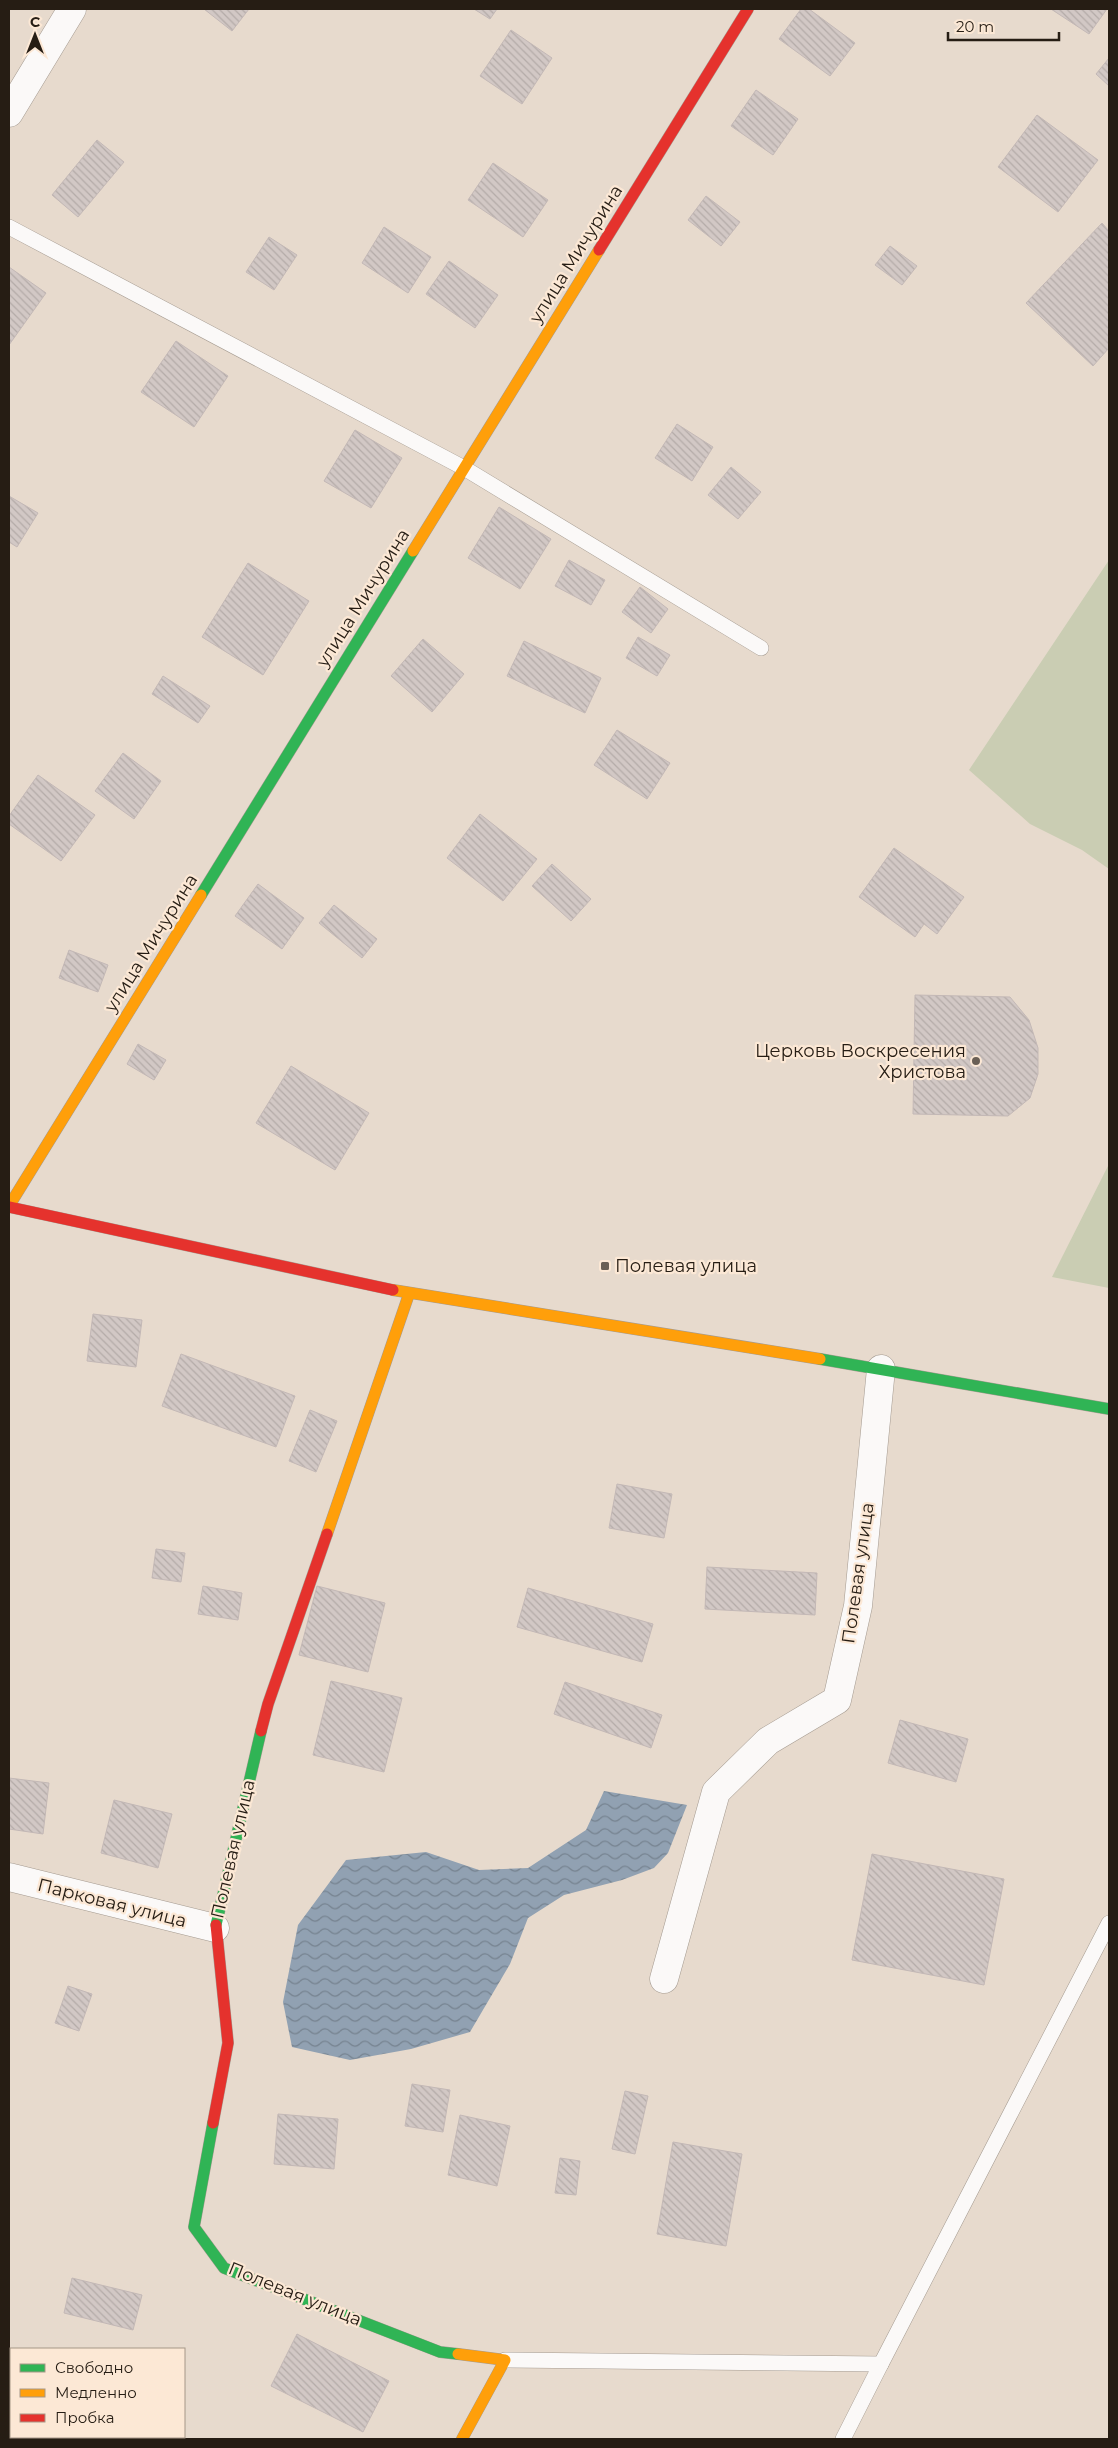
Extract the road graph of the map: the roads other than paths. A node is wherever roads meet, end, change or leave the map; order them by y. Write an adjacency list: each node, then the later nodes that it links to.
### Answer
1 (72, 9): 3 (street)
2 (748, 9): 5 (street, улица Мичурина)
3 (9, 113)
4 (9, 227): 5 (lane)
5 (464, 468): 6 (lane); 7 (street, улица Мичурина)
6 (761, 648)
7 (9, 1207): 8 (street)
8 (409, 1294): 9 (street); 13 (street, Полевая улица)
9 (881, 1369): 10 (street); 14 (street, Полевая улица)
10 (1109, 1409)
11 (9, 1877): 13 (street, Парковая улица)
12 (1109, 1923): 16 (lane)
13 (215, 1928): 15 (street, Полевая улица)
14 (664, 1979)
15 (505, 2360): 16 (lane); 17 (street)
16 (881, 2364): 18 (lane)
17 (462, 2439)
18 (843, 2439)

